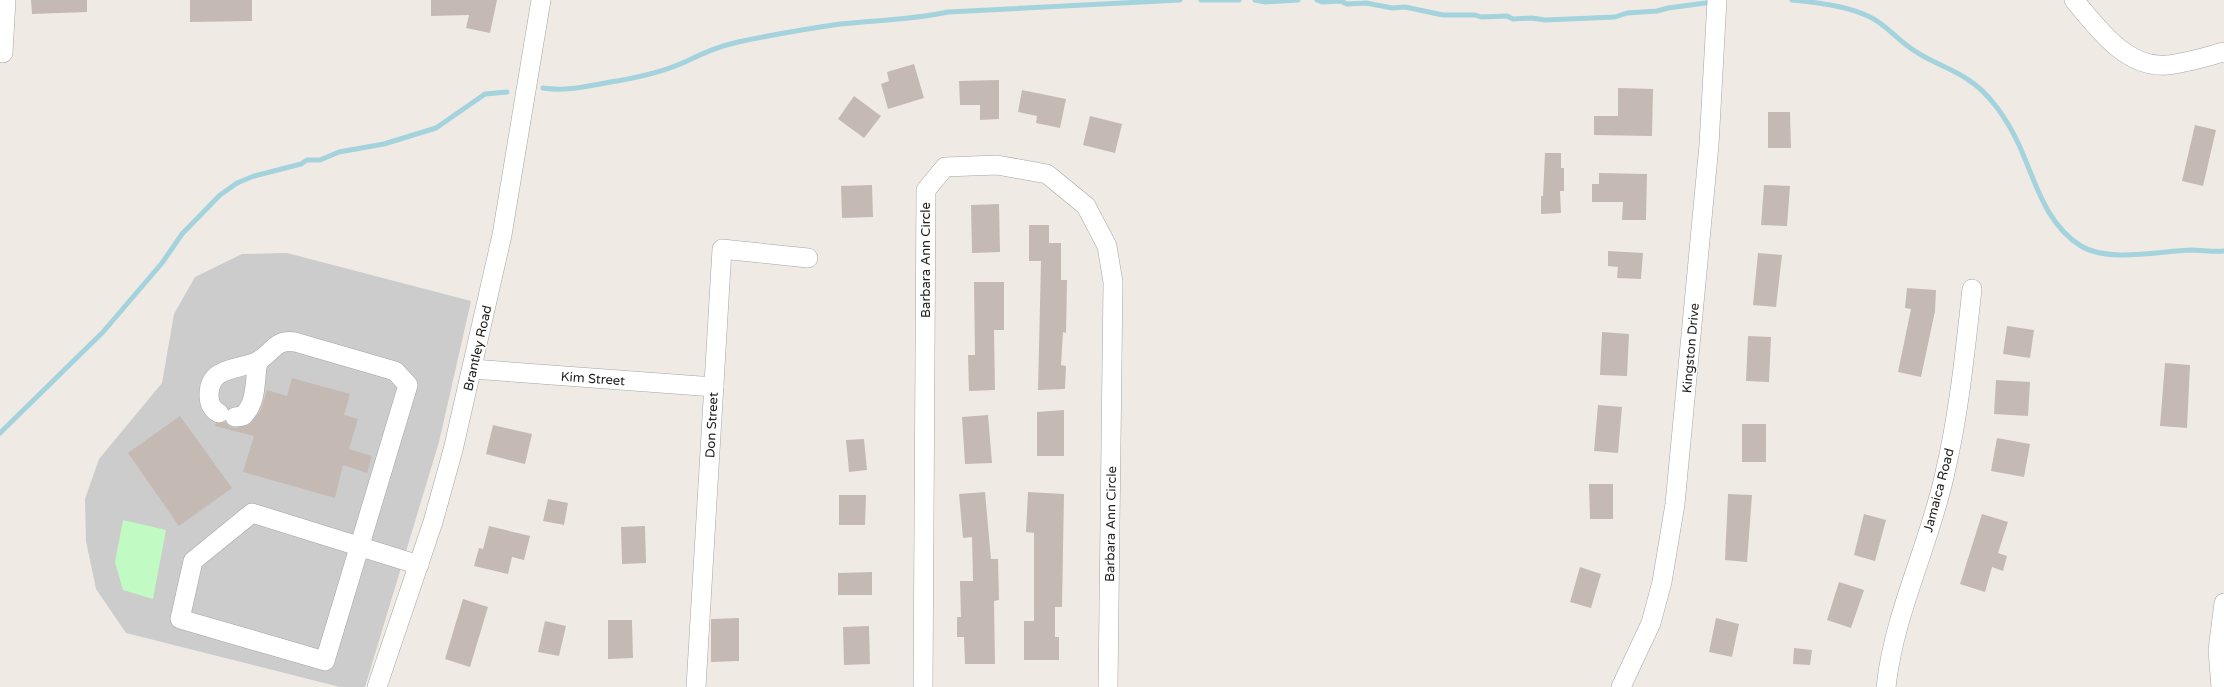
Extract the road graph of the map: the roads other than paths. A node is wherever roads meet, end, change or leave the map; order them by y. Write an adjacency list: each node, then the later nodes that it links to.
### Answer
1 (6, 0): 6 (street)
2 (542, 0): 10 (street, Brantley Road)
3 (1717, 0): 19 (street, Kingston Drive)
4 (2074, 0): 5 (street)
5 (2224, 52)
6 (3, 53)
7 (808, 258): 11 (street, Don Street)
8 (1972, 289): 20 (street, Jamaica Road)
9 (258, 361): 9 (street); 12 (street)
10 (472, 369): 11 (street, Kim Street); 13 (street, Brantley Road)
11 (714, 387): 16 (street, Don Street)
12 (360, 547): 12 (street); 13 (street)
13 (419, 565): 15 (street, Brantley Road)
14 (2224, 603): 21 (street)
15 (377, 687)
16 (696, 687)
17 (923, 687): 18 (street, Barbara Ann Circle)
18 (1108, 687)
19 (1621, 687)
20 (1886, 687)
21 (2221, 687)

